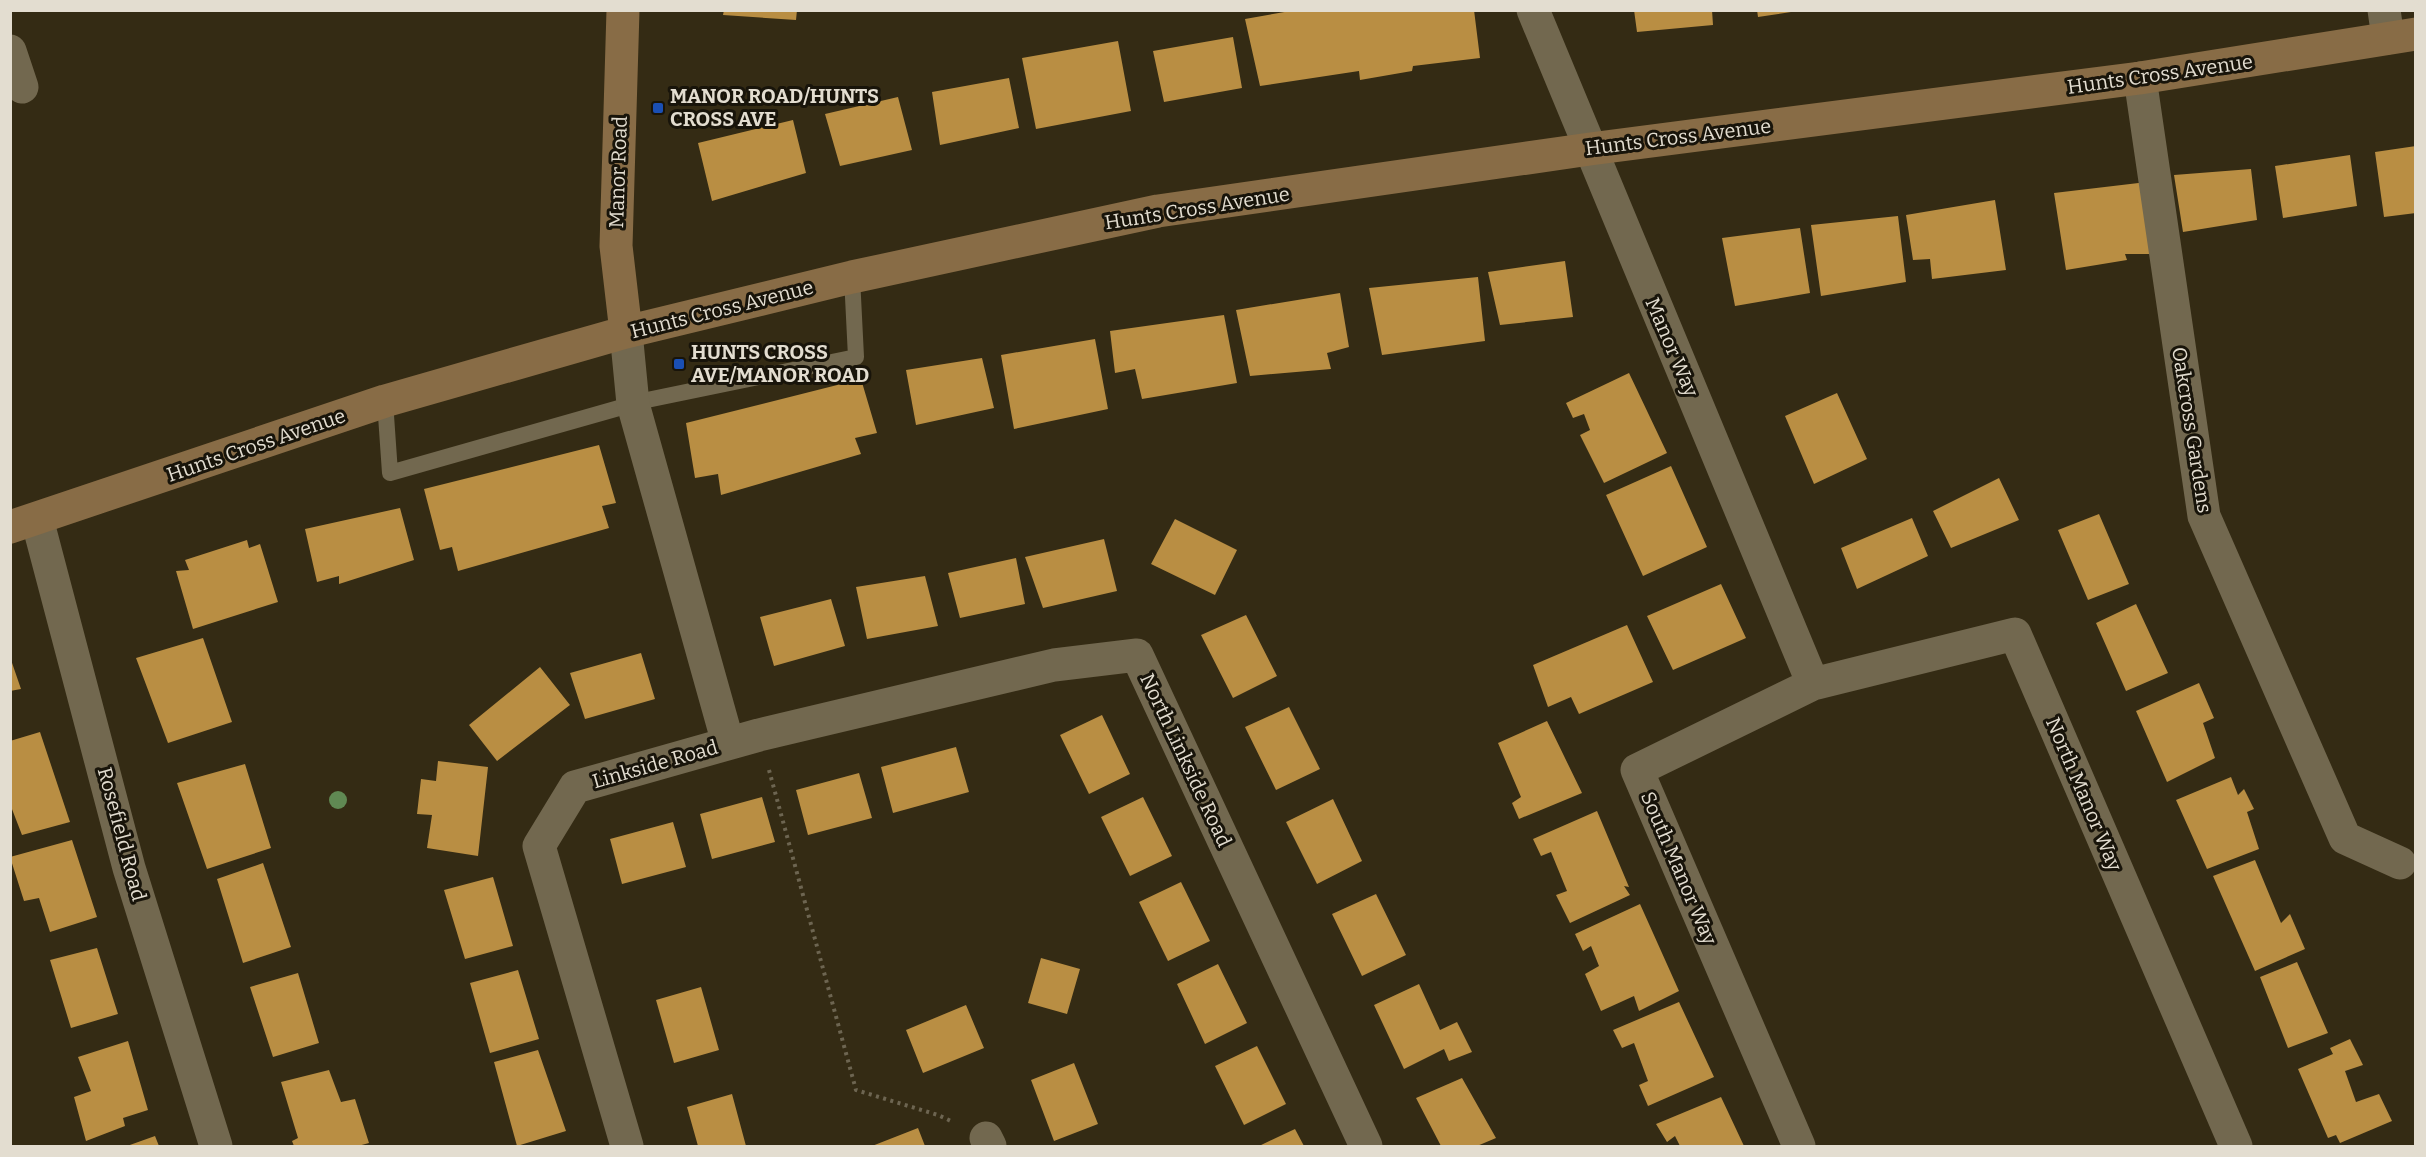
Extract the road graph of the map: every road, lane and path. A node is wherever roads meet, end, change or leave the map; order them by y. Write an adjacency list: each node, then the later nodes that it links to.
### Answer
1 (622, 10): 9 (street, Manor Road)
2 (1533, 10): 7 (street, Manor Way)
3 (2396, 27): 5 (street, Hunts Cross Avenue)
4 (10, 51): 6 (street)
5 (2140, 78): 7 (street, Hunts Cross Avenue); 15 (street, Oakcross Gardens)
6 (22, 87)
7 (1590, 149): 8 (street, Hunts Cross Avenue); 13 (street, Manor Way)
8 (852, 277): 9 (street, Hunts Cross Avenue); 11 (lane)
9 (626, 332): 10 (street, Hunts Cross Avenue); 11 (street, Linkside Road)
10 (385, 401): 11 (lane); 12 (street, Hunts Cross Avenue)
11 (633, 404): 14 (street, Linkside Road)
12 (24, 523): 17 (street, Rosefield Road)
13 (1813, 684): 20 (street, South Manor Way); 21 (street, North Manor Way)
14 (743, 739): 16 (path); 18 (street, Linkside Road); 19 (street, North Linkside Road)
15 (2400, 862)
16 (988, 1142)
17 (216, 1146)
18 (627, 1146)
19 (1366, 1146)
20 (1799, 1146)
21 (2236, 1146)

